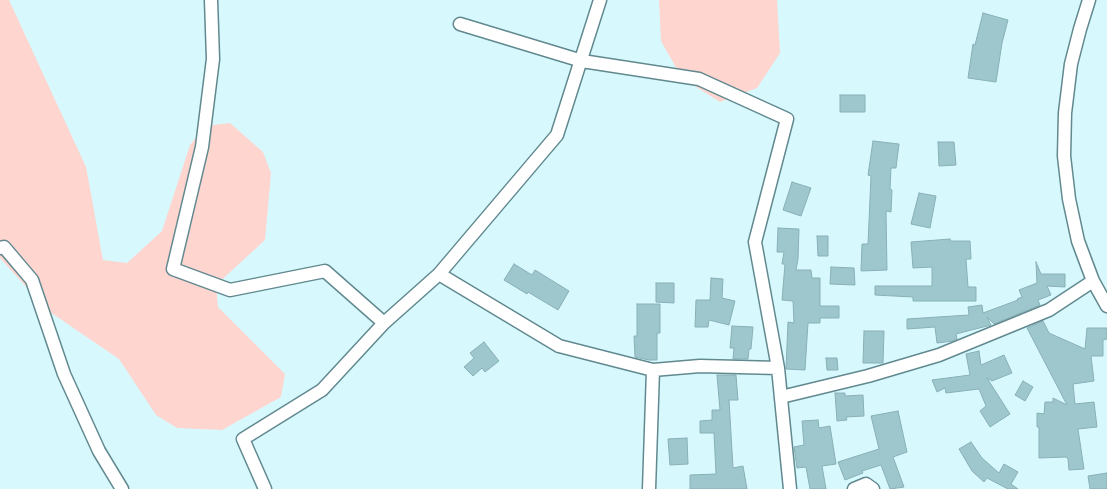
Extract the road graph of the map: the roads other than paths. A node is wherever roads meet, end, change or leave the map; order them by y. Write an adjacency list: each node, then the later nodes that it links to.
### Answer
1 (211, 0): 10 (street)
2 (600, 0): 5 (street)
3 (1089, 0): 8 (street)
4 (460, 24): 5 (street)
5 (582, 61): 7 (street); 11 (street)
6 (0, 248): 14 (street)
7 (439, 274): 10 (street); 12 (street)
8 (1093, 281): 9 (street); 13 (street)
9 (1107, 306)
10 (384, 323): 15 (street)
11 (778, 368): 12 (street); 13 (street)
12 (653, 370): 16 (street)
13 (782, 397): 17 (street)
14 (122, 489)
15 (266, 489)
16 (649, 489)
17 (790, 489)
18 (854, 489): 19 (street)
19 (873, 489)

